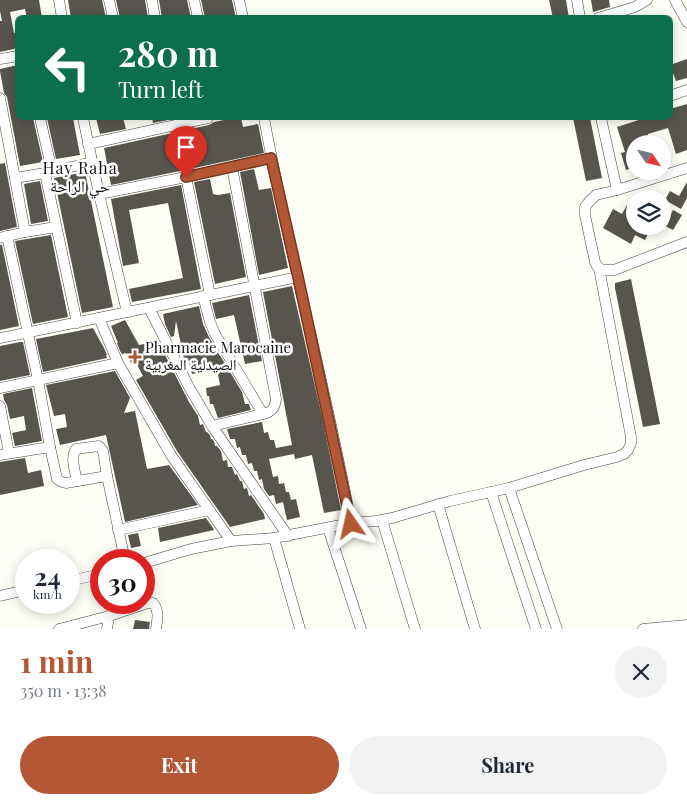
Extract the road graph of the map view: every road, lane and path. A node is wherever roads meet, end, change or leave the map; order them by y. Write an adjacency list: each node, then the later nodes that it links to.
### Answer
1 (59, 0): 9 (street)
2 (109, 0): 10 (street)
3 (152, 0): 11 (street)
4 (194, 0): 12 (street)
5 (239, 0): 13 (street)
6 (577, 0): 14 (street)
7 (647, 0): 15 (street)
8 (674, 0): 16 (street)
9 (62, 15)
10 (112, 15)
11 (154, 15)
12 (197, 15)
13 (242, 15)
14 (580, 15)
15 (608, 15)
16 (687, 22)
17 (15, 56): 18 (street)
18 (0, 59)
19 (687, 90): 20 (street)
20 (673, 95)
21 (0, 98): 28 (street)
22 (40, 120): 33 (street)
23 (83, 120): 27 (street)
24 (199, 120): 27 (street)
25 (264, 120): 29 (street)
26 (601, 120): 36 (street)
27 (88, 144): 30 (street)
28 (5, 151): 35 (street)
29 (271, 158): 31 (street); 43 (street)
30 (93, 162): 33 (street); 37 (street)
31 (232, 167): 34 (street); 44 (street)
32 (687, 168): 36 (street)
33 (49, 172): 35 (street); 38 (street)
34 (186, 177): 37 (street); 45 (street)
35 (15, 178): 39 (street)
36 (617, 190): 42 (street)
37 (99, 194): 47 (street)
38 (56, 227): 39 (street); 49 (street)
39 (25, 232): 40 (street)
40 (4, 237): 50 (street)
41 (687, 242): 42 (street)
42 (599, 268): 62 (street)
43 (298, 277): 44 (street); 67 (street)
44 (255, 286): 45 (street); 56 (street)
45 (206, 296): 46 (street); 56 (street)
46 (149, 308): 47 (street); 57 (street)
47 (128, 312): 48 (street)
48 (99, 318): 49 (street); 52 (street)
49 (77, 323): 50 (street)
50 (28, 333): 51 (street); 53 (street)
51 (0, 338)
52 (118, 363): 53 (street); 65 (street)
53 (38, 380): 54 (street); 58 (street)
54 (0, 388)
55 (0, 406): 59 (street)
56 (263, 414): 57 (street)
57 (212, 426): 70 (street)
58 (50, 447): 59 (street); 61 (street)
59 (5, 454)
60 (107, 476): 61 (street); 61 (street); 69 (street)
61 (77, 481)
62 (509, 488): 63 (street); 88 (street)
63 (490, 492): 64 (street); 87 (street)
64 (438, 504): 66 (street); 86 (street)
65 (209, 510): 69 (street); 72 (street)
66 (382, 520): 67 (street); 85 (street)
67 (351, 524): 68 (street)
68 (328, 528): 70 (street); 84 (street)
69 (118, 530): 73 (street)
70 (288, 536): 71 (street)
71 (274, 538): 72 (street); 83 (street)
72 (231, 541): 74 (street)
73 (122, 549)
74 (155, 560)
75 (15, 593): 76 (street)
76 (0, 596)
77 (109, 616): 80 (street); 81 (street); 82 (street)
78 (687, 625): 79 (street)
79 (659, 628): 89 (street)
80 (58, 629)
81 (107, 629)
82 (156, 629)
83 (300, 629)
84 (361, 629)
85 (414, 629)
86 (475, 629)
87 (536, 629)
88 (556, 629)
89 (643, 629)

